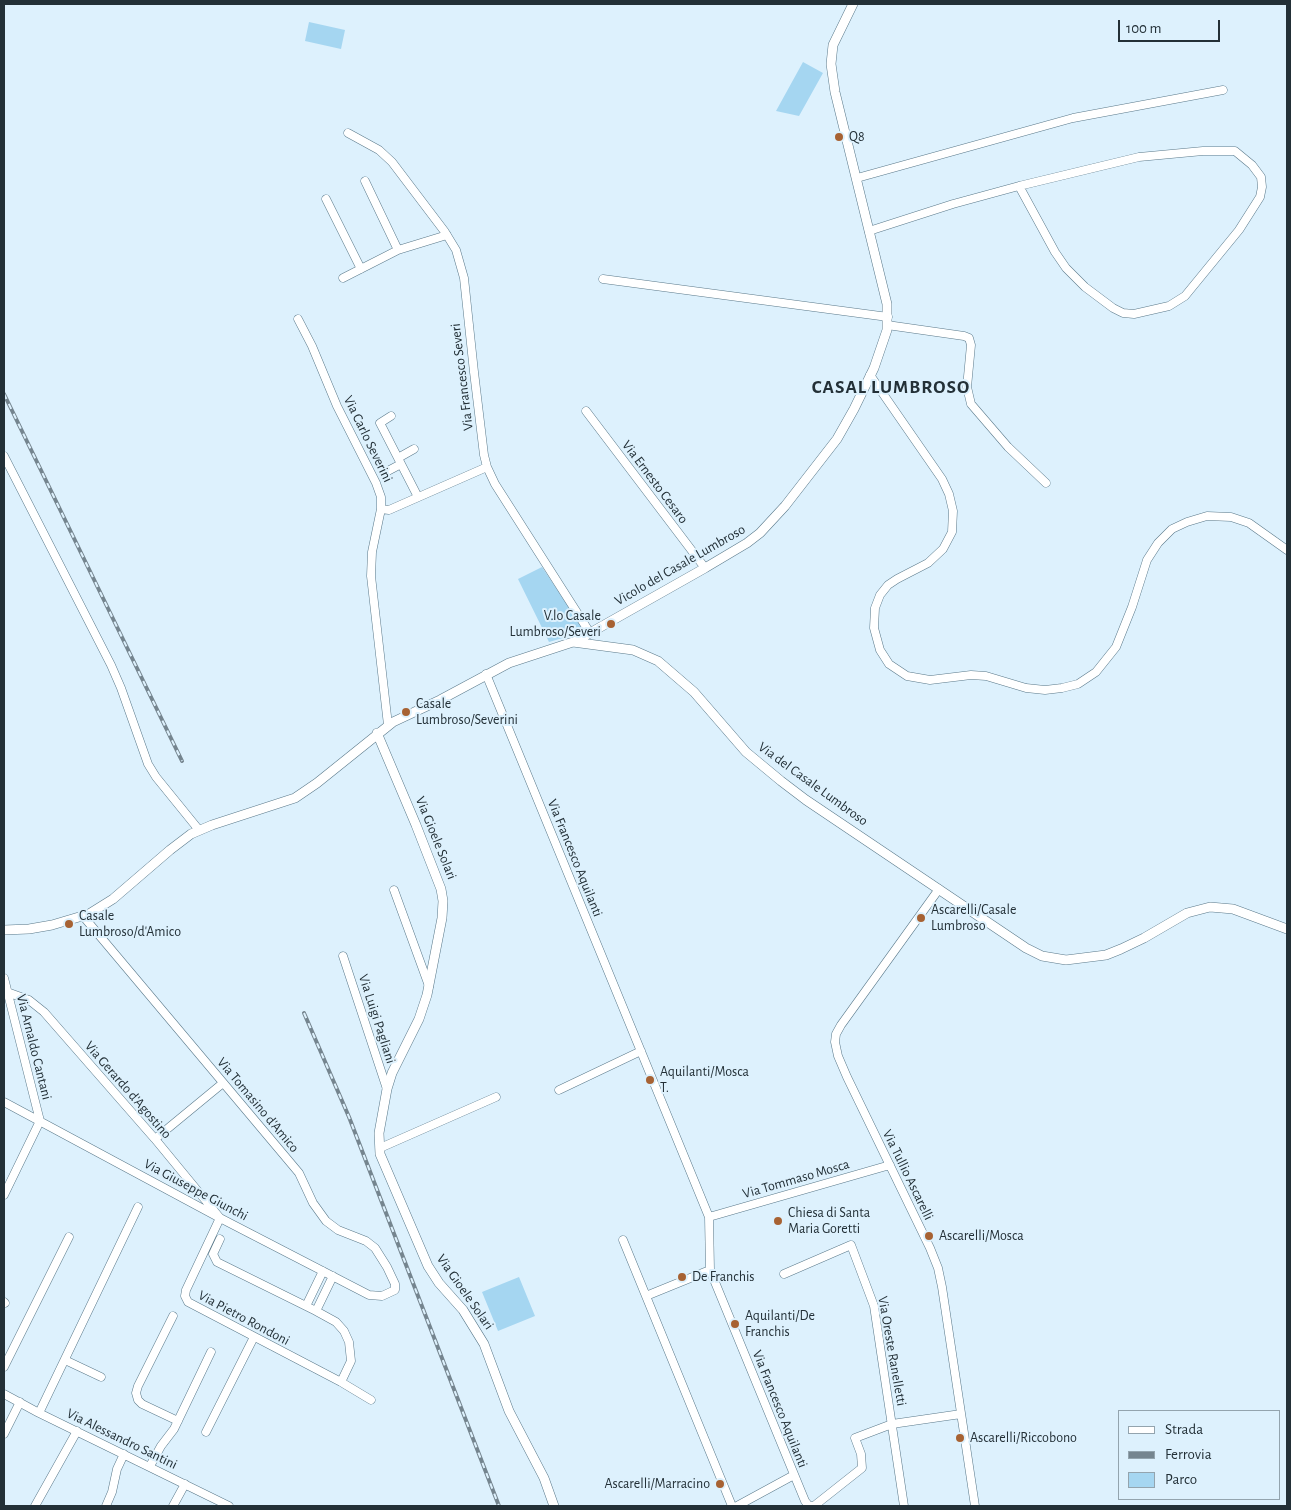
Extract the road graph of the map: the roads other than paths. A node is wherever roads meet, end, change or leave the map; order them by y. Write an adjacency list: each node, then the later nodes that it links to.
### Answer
1 (853, 4): 4 (street, Vicolo del Casale Lumbroso)
2 (1223, 90): 4 (street)
3 (348, 133): 9 (street, Via Francesco Severi)
4 (856, 178): 8 (street, Vicolo del Casale Lumbroso)
5 (365, 181): 10 (street)
6 (1019, 186): 6 (street); 8 (street)
7 (326, 199): 11 (street)
8 (869, 231): 15 (street, Vicolo del Casale Lumbroso)
9 (447, 235): 10 (street); 22 (street, Via Francesco Severi)
10 (398, 250): 11 (street)
11 (361, 269): 12 (street)
12 (343, 278)
13 (603, 279): 15 (street)
14 (298, 319): 26 (street, Via Carlo Severini)
15 (888, 321): 16 (street, Vicolo del Casale Lumbroso); 24 (street)
16 (870, 375): 27 (street); 28 (street, Vicolo del Casale Lumbroso)
17 (586, 410): 28 (street, Via Ernesto Cesaro)
18 (392, 416): 21 (street)
19 (414, 449): 21 (street)
20 (4, 456): 34 (street)
21 (399, 461): 23 (street); 25 (street)
22 (487, 467): 25 (street); 29 (street, Via Francesco Severi)
23 (384, 473)
24 (1046, 482)
25 (418, 498): 26 (street)
26 (381, 509): 32 (street, Via Carlo Severini)
27 (1287, 550)
28 (705, 568): 29 (street, Vicolo del Casale Lumbroso)
29 (590, 633): 30 (street, Vicolo del Casale Lumbroso)
30 (574, 642): 31 (street, Via del Casale Lumbroso); 36 (street, Via del Casale Lumbroso)
31 (486, 674): 32 (street, Via del Casale Lumbroso); 44 (street, Via Francesco Aquilanti)
32 (388, 725): 33 (street, Via del Casale Lumbroso)
33 (377, 733): 34 (street, Via del Casale Lumbroso); 42 (street, Via Gioele Solari)
34 (199, 830): 37 (street, Via del Casale Lumbroso)
35 (394, 890): 42 (street)
36 (939, 890): 38 (street, Via del Casale Lumbroso); 53 (street, Via Tullio Ascarelli)
37 (83, 916): 39 (street, Via del Casale Lumbroso); 45 (street, Via Tomasino d'Amico)
38 (1287, 929)
39 (4, 930)
40 (343, 956): 46 (street, Via Luigi Pagliani)
41 (4, 978): 43 (street, Via Arnaldo Cantani)
42 (430, 988): 46 (street, Via Gioele Solari)
43 (7, 992): 50 (street, Via Arnaldo Cantani); 51 (street, Via Gerardo d'Agostino)
44 (641, 1051): 47 (street); 56 (street, Via Francesco Aquilanti)
45 (223, 1083): 51 (street); 66 (street, Via Tomasino d'Amico)
46 (387, 1089): 52 (street, Via Gioele Solari)
47 (559, 1090)
48 (496, 1097): 52 (street)
49 (4, 1102): 50 (street, Via Giuseppe Giunchi)
50 (40, 1121): 54 (street); 57 (street, Via Giuseppe Giunchi)
51 (155, 1139): 57 (street, Via Gerardo d'Agostino)
52 (380, 1148): 94 (street, Via Gioele Solari)
53 (890, 1165): 56 (street, Via Tommaso Mosca); 80 (street, Via Tullio Ascarelli)
54 (4, 1195)
55 (138, 1207): 72 (street)
56 (709, 1217): 61 (street, Via Francesco Aquilanti)
57 (220, 1218): 62 (street, Via Giuseppe Giunchi); 70 (street, Via Pietro Rondoni)
58 (69, 1237): 73 (street)
59 (220, 1239): 67 (street)
60 (623, 1240): 65 (street)
61 (710, 1270): 65 (street); 88 (street, Via Francesco Aquilanti)
62 (323, 1271): 64 (street, Via Giuseppe Giunchi); 67 (street)
63 (784, 1274): 82 (street, Via Oreste Ranelletti)
64 (333, 1276): 66 (street, Via Giuseppe Giunchi); 68 (street)
65 (646, 1296): 95 (street)
66 (377, 1297)
67 (306, 1306): 68 (street)
68 (316, 1311): 75 (street)
69 (173, 1316): 81 (street)
70 (254, 1337): 75 (street, Via Pietro Rondoni); 84 (street)
71 (211, 1352): 81 (street)
72 (65, 1360): 74 (street); 79 (street)
73 (4, 1367)
74 (101, 1377)
75 (341, 1382): 77 (street, Via Pietro Rondoni)
76 (4, 1394): 78 (street, Via Alessandro Santini)
77 (371, 1400)
78 (20, 1402): 79 (street, Via Alessandro Santini); 85 (street)
79 (39, 1413): 83 (street, Via Alessandro Santini)
80 (961, 1414): 82 (street); 98 (street, Via Tullio Ascarelli)
81 (178, 1420): 87 (street)
82 (892, 1424): 88 (street, Via Francesco Aquilanti); 97 (street, Via Oreste Ranelletti)
83 (77, 1431): 86 (street, Via Alessandro Santini); 90 (street)
84 (206, 1432)
85 (4, 1434)
86 (124, 1454): 87 (street, Via Alessandro Santini); 91 (street)
87 (150, 1466): 89 (street, Via Alessandro Santini)
88 (794, 1475): 96 (street)
89 (185, 1484): 92 (street); 93 (street, Via Alessandro Santini)
90 (35, 1506)
91 (106, 1506)
92 (173, 1506)
93 (229, 1506)
94 (554, 1506)
95 (732, 1506)
96 (737, 1506)
97 (904, 1506)
98 (975, 1506)

